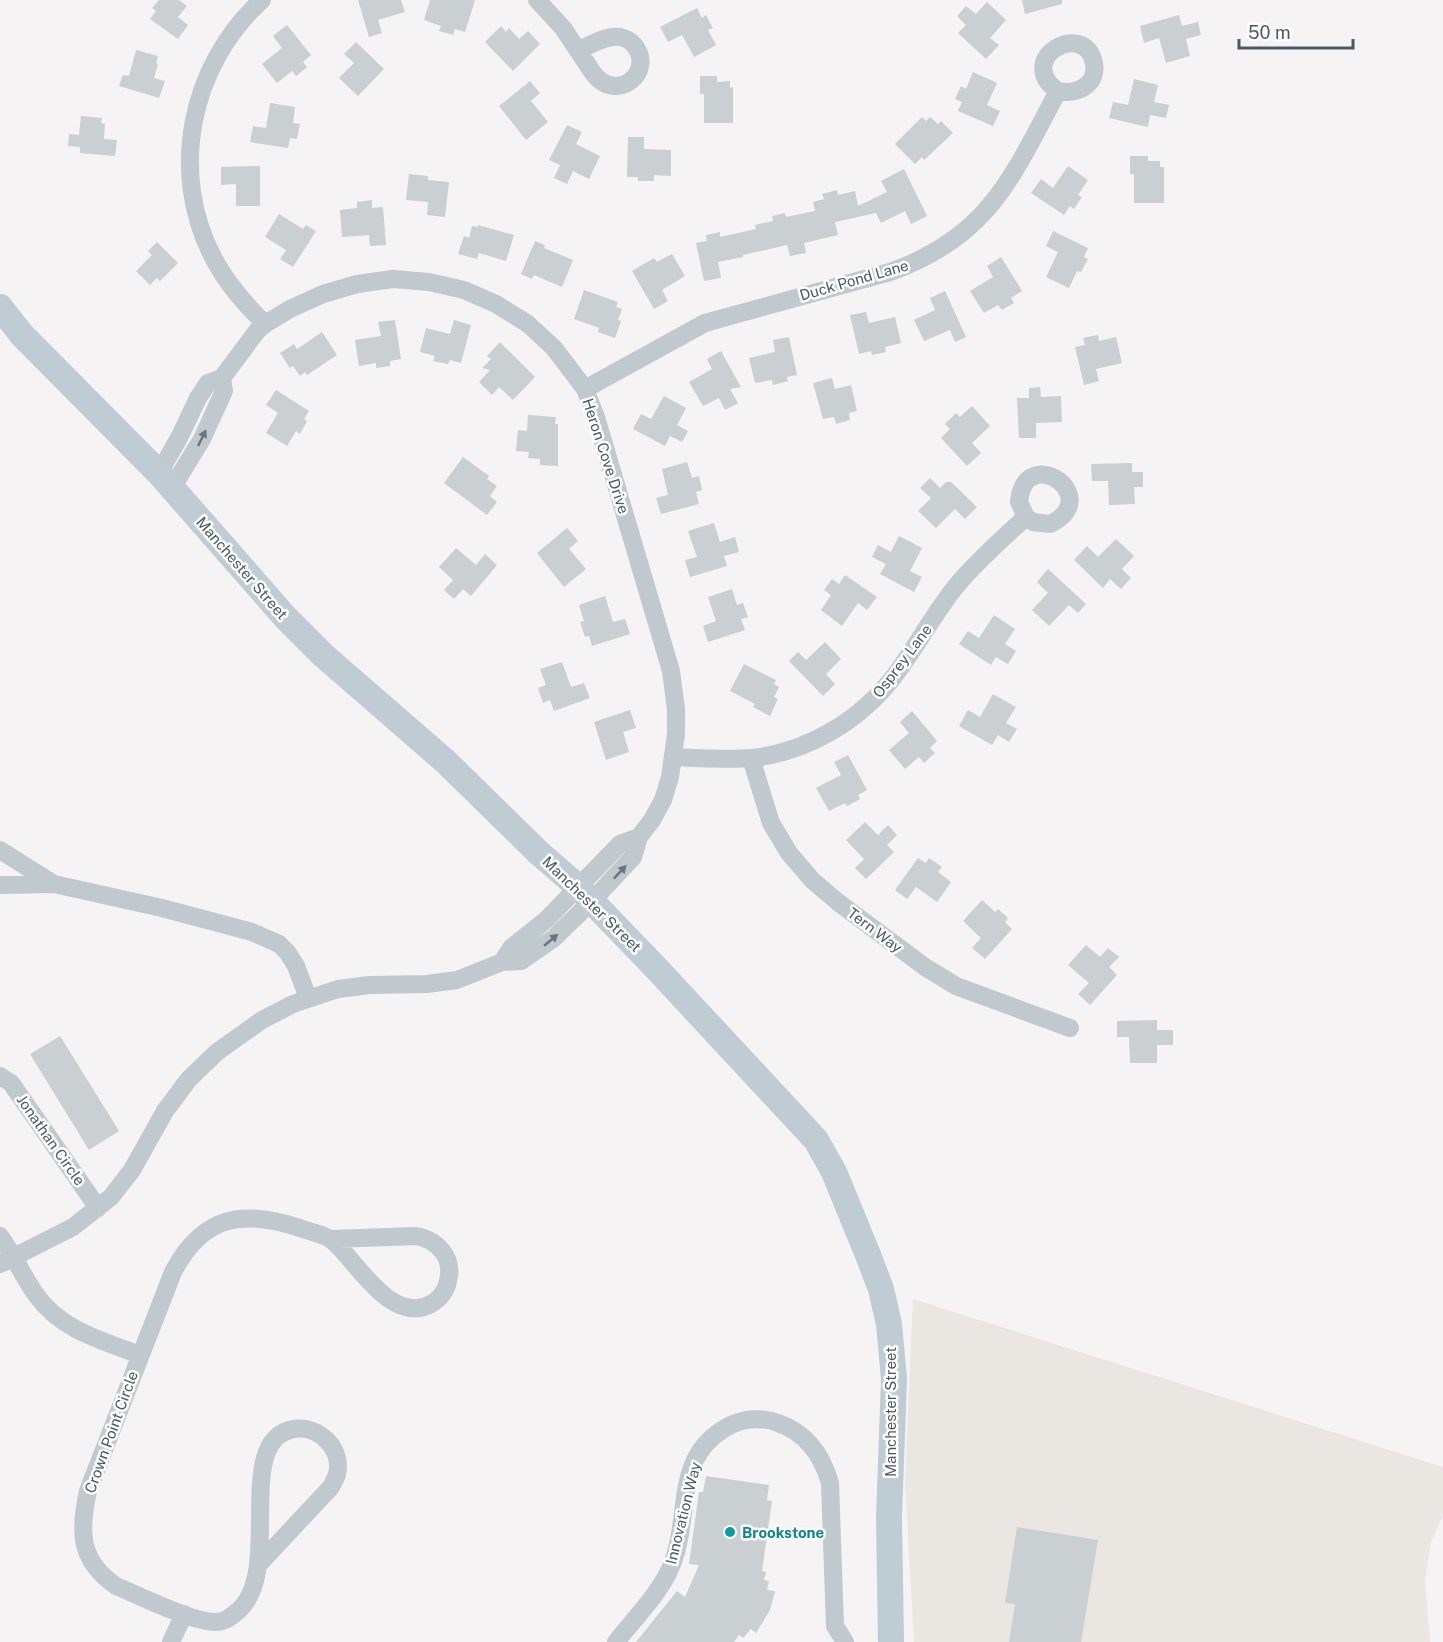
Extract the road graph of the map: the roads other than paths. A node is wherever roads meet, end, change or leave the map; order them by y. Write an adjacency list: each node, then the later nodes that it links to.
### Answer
1 (262, 0): 6 (street)
2 (537, 0): 3 (street)
3 (578, 50)
4 (1059, 91): 7 (street, Duck Pond Lane)
5 (0, 307): 8 (street, Manchester Street)
6 (265, 324): 7 (street, Heron Cove Drive); 8 (street, Heron Cove Drive)
7 (585, 389): 10 (street, Heron Cove Drive)
8 (166, 480): 15 (street, Manchester Street)
9 (1026, 517): 11 (street, Osprey Lane)
10 (674, 757): 11 (street, Osprey Lane); 15 (street, Heron Cove Drive)
11 (751, 758): 17 (street, Tern Way)
12 (0, 850): 13 (street)
13 (54, 884): 14 (street); 16 (street)
14 (0, 885)
15 (585, 894): 16 (street, Heron Cove Drive); 29 (street, Manchester Street)
16 (308, 998): 19 (street)
17 (1070, 1028)
18 (0, 1076): 19 (street, Jonathan Circle)
19 (98, 1208): 22 (street)
20 (0, 1236): 22 (street)
21 (332, 1239): 21 (street, Crown Point Circle); 23 (street, Crown Point Circle)
22 (7, 1261): 23 (street)
23 (140, 1355): 25 (street, Crown Point Circle)
24 (260, 1564): 24 (street, Crown Point Circle); 25 (street, Crown Point Circle)
25 (184, 1614): 26 (street)
26 (171, 1642)
27 (616, 1642): 28 (street, Innovation Way)
28 (845, 1642)
29 (891, 1642)

